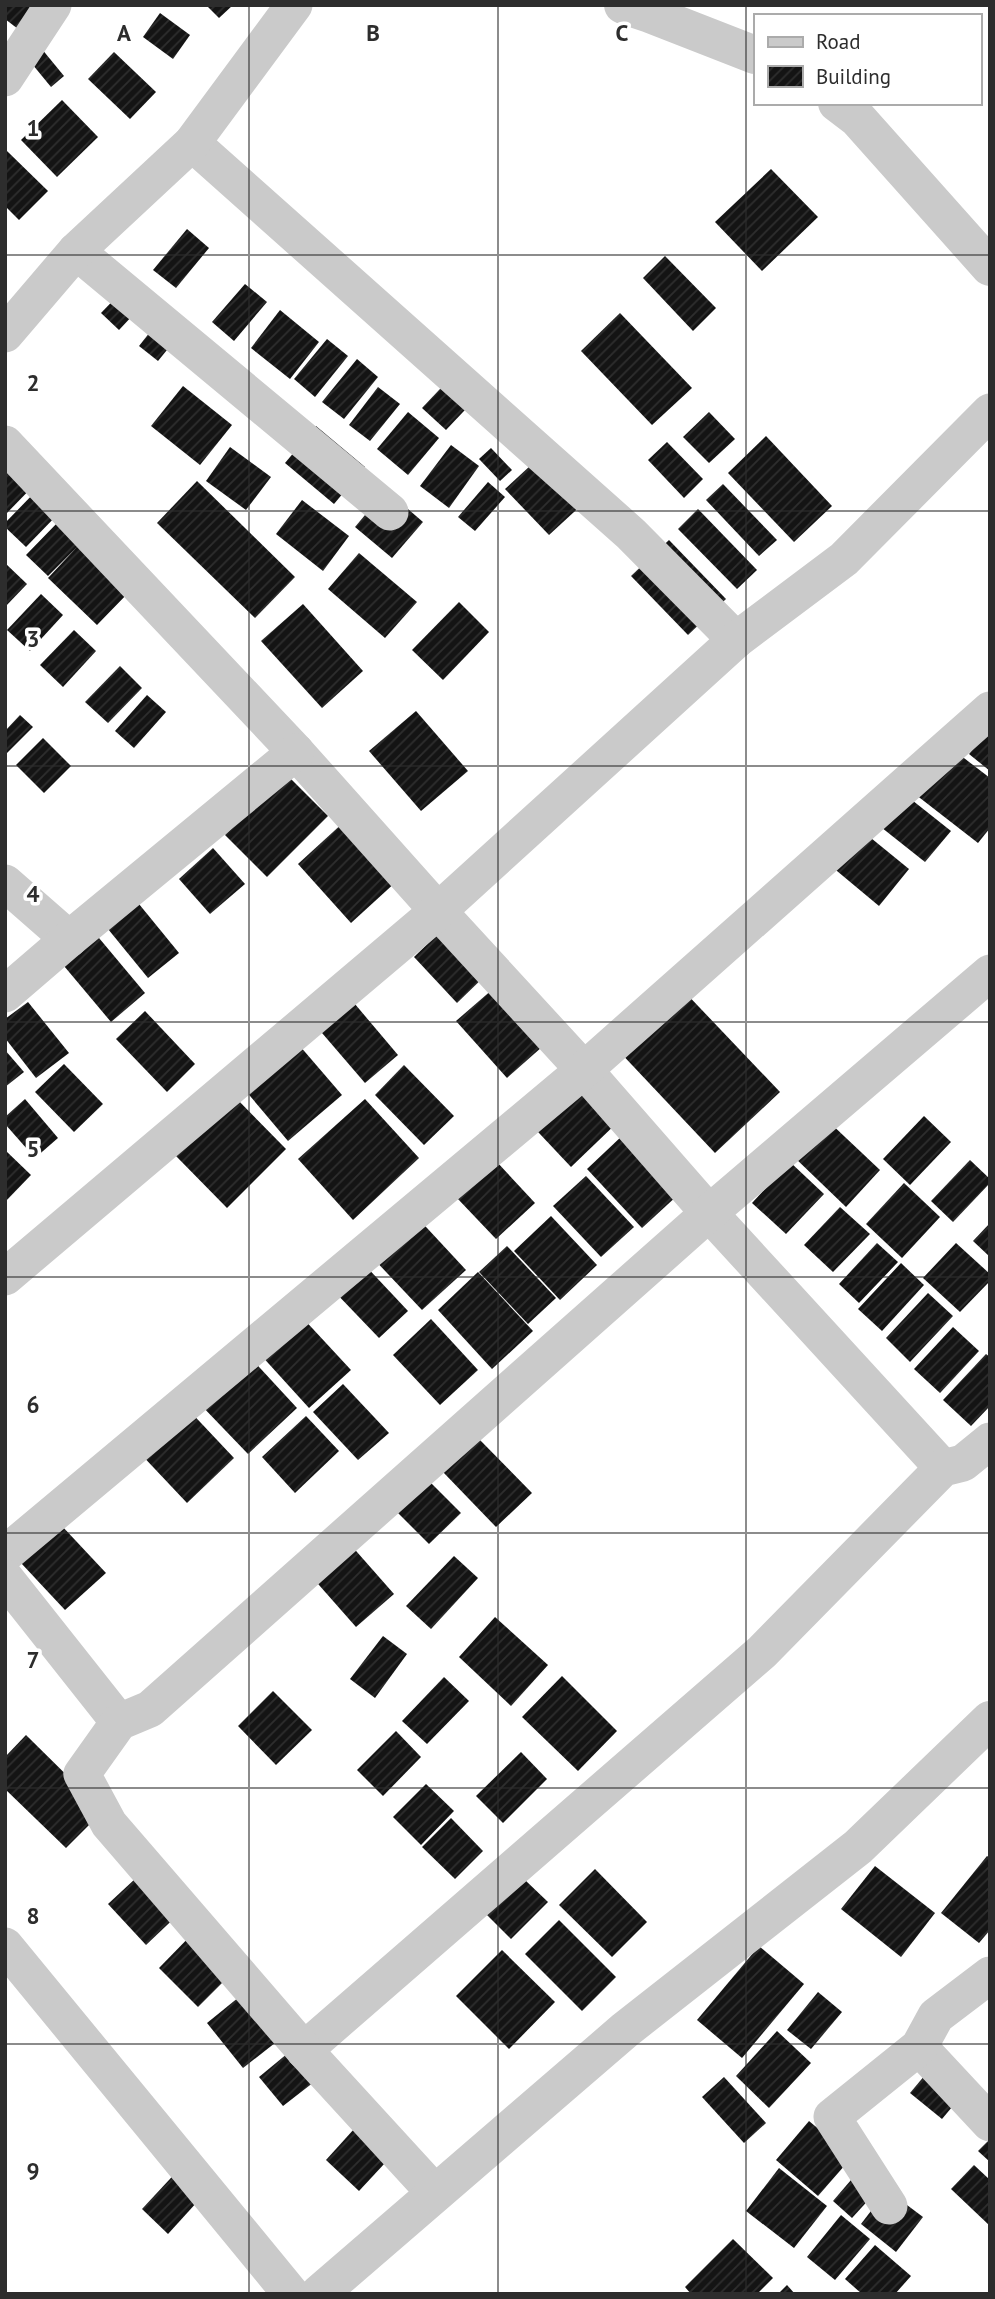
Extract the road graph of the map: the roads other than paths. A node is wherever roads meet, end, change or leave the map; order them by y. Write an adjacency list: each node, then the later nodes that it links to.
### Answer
1 (52, 5): 5 (street)
2 (294, 5): 7 (street)
3 (622, 5): 4 (street)
4 (754, 55)
5 (5, 78)
6 (840, 105): 9 (street)
7 (192, 143): 8 (street); 14 (street)
8 (76, 251): 10 (street); 13 (street)
9 (990, 267)
10 (5, 334)
11 (990, 412): 14 (street)
12 (5, 444): 16 (street)
13 (390, 512)
14 (736, 640): 18 (street)
15 (990, 710): 22 (street)
16 (296, 752): 18 (street); 19 (street)
17 (5, 883): 19 (street)
18 (438, 911): 22 (street); 24 (street)
19 (69, 939): 21 (street)
20 (990, 972): 23 (street)
21 (5, 994)
22 (584, 1070): 23 (street); 27 (street)
23 (709, 1213): 26 (street); 30 (street)
24 (5, 1277)
25 (990, 1441): 26 (street)
26 (943, 1468): 34 (street)
27 (5, 1554)
28 (5, 1578): 30 (street)
29 (990, 1720): 36 (street)
30 (119, 1722): 34 (street)
31 (5, 1946): 38 (street)
32 (990, 1975): 33 (street)
33 (919, 2047): 35 (street); 37 (street)
34 (304, 2050): 36 (street)
35 (990, 2123)
36 (435, 2193): 39 (street)
37 (889, 2206)
38 (291, 2294)
39 (319, 2294)

